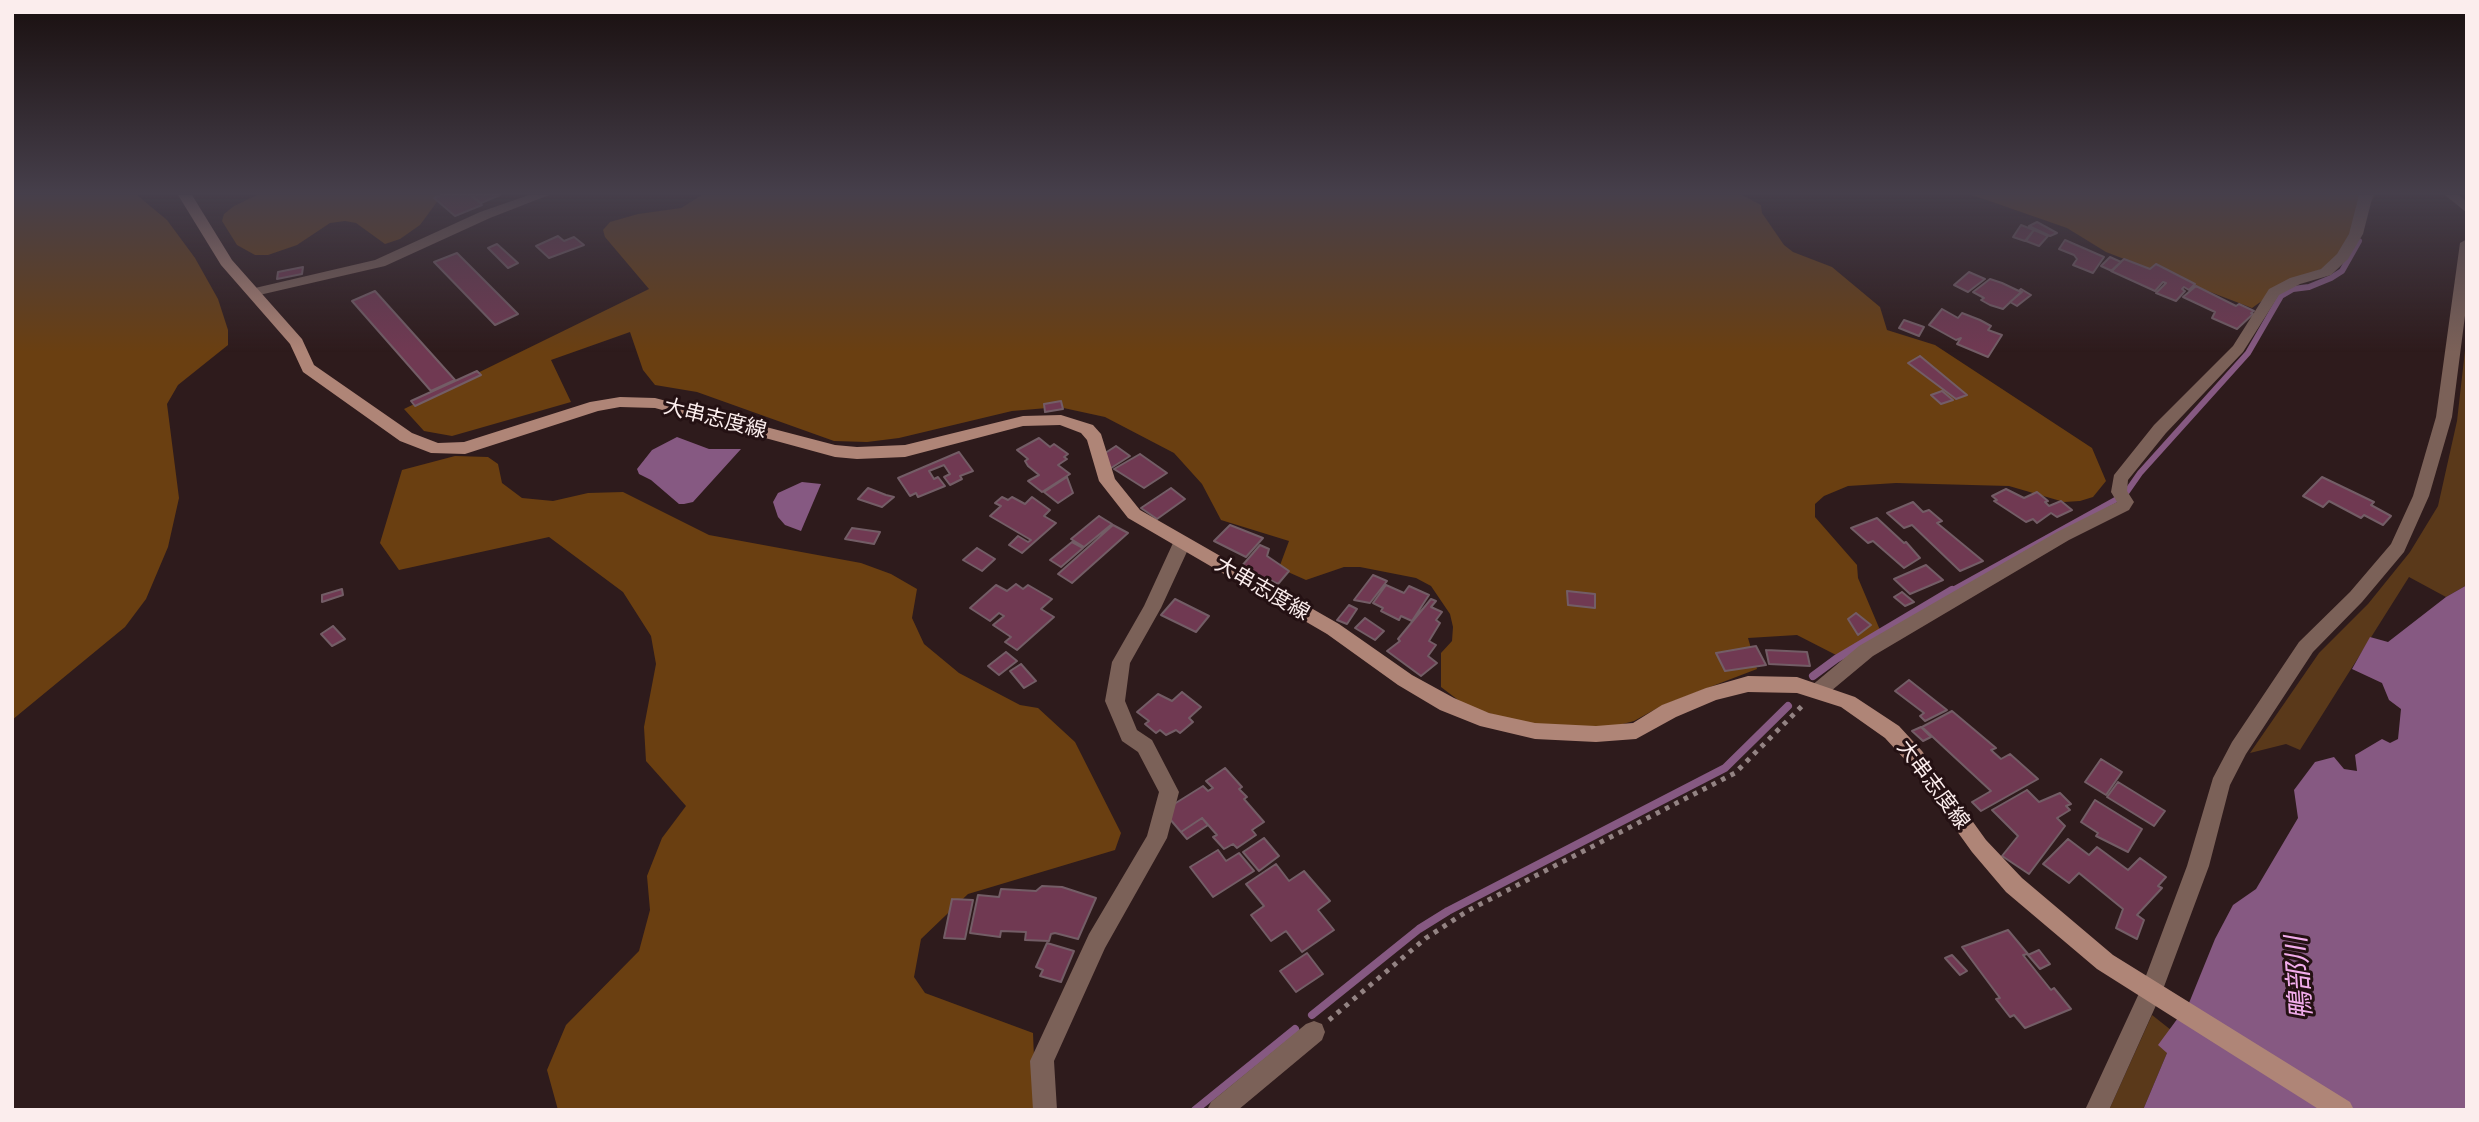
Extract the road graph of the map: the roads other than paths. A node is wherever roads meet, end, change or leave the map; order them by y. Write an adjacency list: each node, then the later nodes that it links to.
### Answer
1 (217, 247): 5 (main road, 大串志度線)
2 (413, 247): 5 (street)
3 (2348, 247): 7 (street)
4 (2466, 247): 8 (street)
5 (255, 292): 6 (main road, 大串志度線)
6 (1182, 543): 7 (main road, 大串志度線); 10 (street)
7 (1818, 691): 8 (main road, 大串志度線)
8 (2151, 992): 12 (street); 13 (main road, 大串志度線)
9 (1314, 1032): 11 (street)
10 (1045, 1110)
11 (1219, 1110)
12 (2097, 1110)
13 (2342, 1110)

